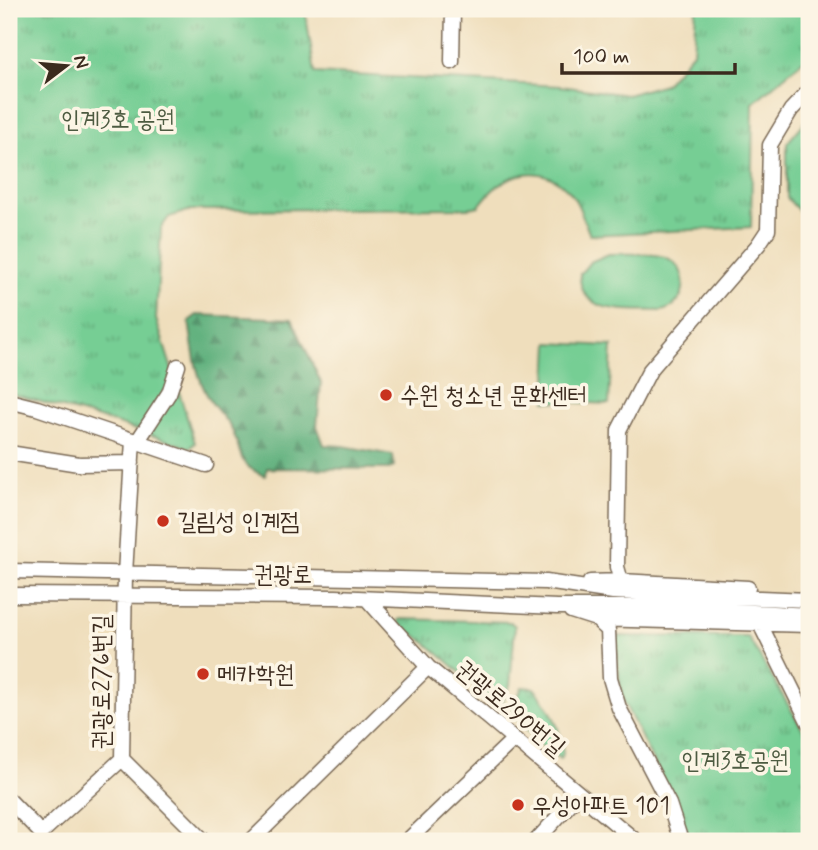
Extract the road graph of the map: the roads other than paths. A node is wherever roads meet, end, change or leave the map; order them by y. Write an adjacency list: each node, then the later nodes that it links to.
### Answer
1 (453, 9): 2 (street)
2 (452, 62)
3 (809, 91): 12 (street)
4 (178, 366): 6 (street)
5 (9, 401): 6 (street)
6 (135, 441): 8 (street, 권광로276번길); 9 (street)
7 (9, 453): 8 (street)
8 (132, 463): 11 (street, 권광로276번길)
9 (206, 465)
10 (9, 571): 11 (street, 권광로)
11 (125, 573): 13 (street, 권광로); 16 (street, 권광로276번길)
12 (621, 581): 13 (street, 권광로); 14 (street, 권광로)
13 (548, 583): 19 (street, 권광로)
14 (809, 592)
15 (9, 595): 16 (street, 권광로)
16 (124, 597): 17 (street, 권광로); 28 (street, 권광로276번길)
17 (367, 599): 20 (street, 권광로); 25 (street, 권광로290번길)
18 (809, 600): 19 (street)
19 (659, 601): 20 (street, 권광로); 21 (street)
20 (556, 607): 22 (street, 권광로)
21 (809, 615)
22 (596, 619): 23 (street, 권광로); 36 (street)
23 (760, 624): 24 (street, 권광로); 26 (street)
24 (809, 625)
25 (428, 667): 27 (street, 권광로290번길); 32 (street)
26 (809, 723)
27 (513, 740): 29 (street, 권광로290번길); 33 (street)
28 (122, 759): 30 (street); 31 (street, 권광로276번길)
29 (579, 795): 34 (street); 35 (street, 권광로290번길)
30 (9, 800)
31 (204, 841)
32 (251, 841)
33 (407, 841)
34 (536, 841)
35 (636, 841)
36 (681, 841)

